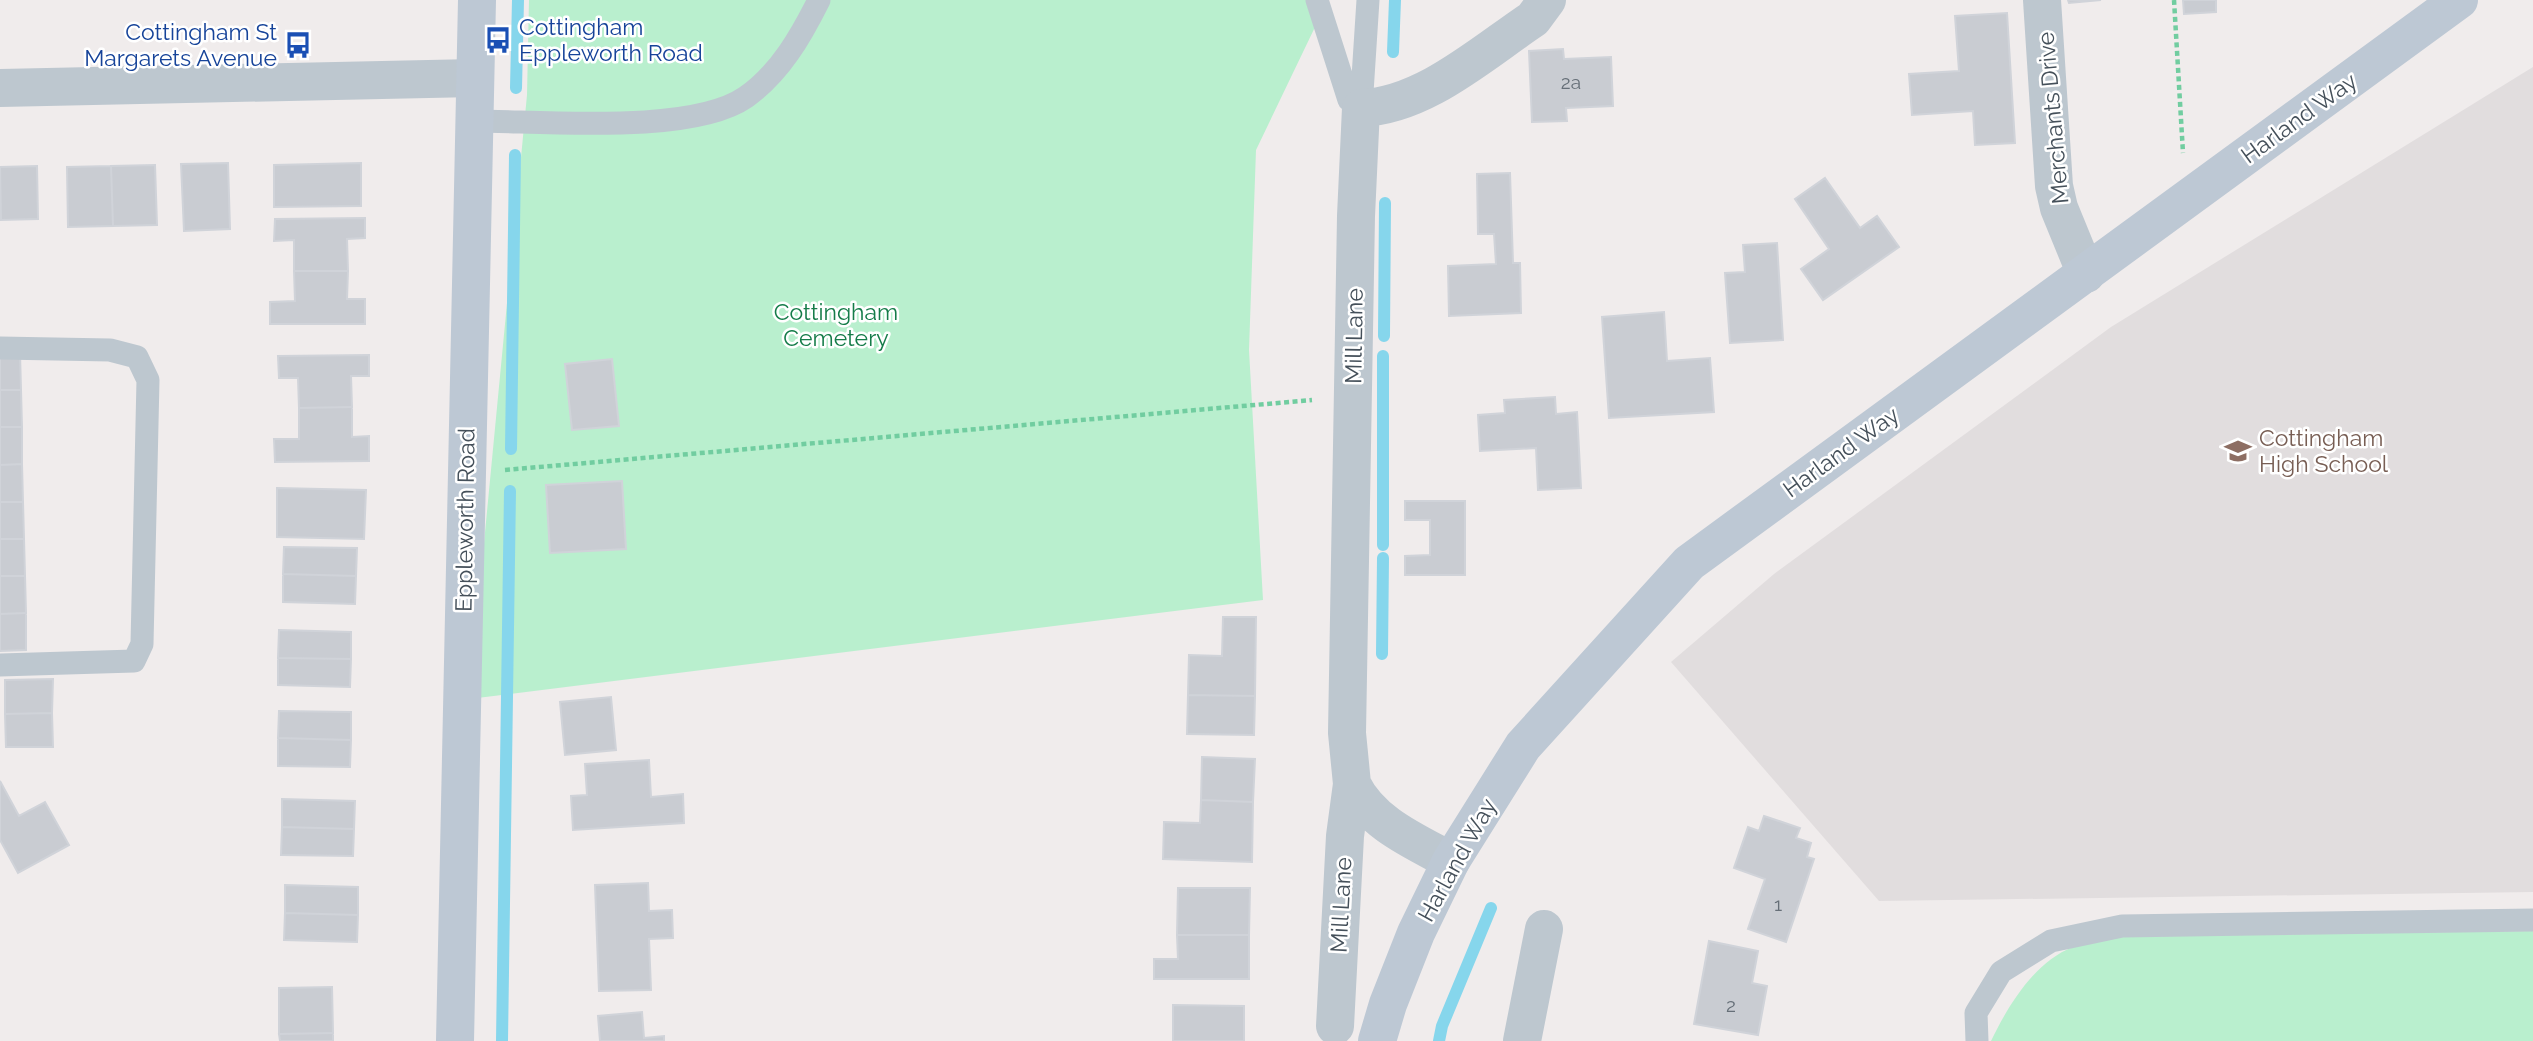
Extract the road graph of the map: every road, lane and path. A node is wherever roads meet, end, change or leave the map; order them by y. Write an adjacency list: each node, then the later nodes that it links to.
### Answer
1 (477, 0): 9 (main road, Eppleworth Road)
2 (819, 0): 12 (lane)
3 (1317, 0): 11 (lane)
4 (1368, 0): 11 (lane)
5 (1547, 0): 11 (street)
6 (2042, 0): 14 (street, Merchants Drive)
7 (2174, 0): 13 (path)
8 (2459, 0): 13 (main road, Harland Way)
9 (475, 78): 10 (street); 12 (main road, Eppleworth Road)
10 (0, 88)
11 (1361, 108): 16 (street, Mill Lane)
12 (474, 121): 17 (main road, Eppleworth Road)
13 (2185, 201): 14 (main road, Harland Way)
14 (2086, 274): 20 (main road, Harland Way)
15 (0, 348): 18 (lane)
16 (1353, 396): 17 (path); 19 (street, Mill Lane)
17 (466, 474): 24 (main road, Eppleworth Road)
18 (0, 665)
19 (1352, 784): 20 (street, Mill Lane); 23 (street, Mill Lane)
20 (1451, 861): 25 (main road, Harland Way)
21 (2533, 920): 27 (lane)
22 (1544, 929): 26 (street)
23 (1335, 1026)
24 (455, 1041)
25 (1377, 1041)
26 (1522, 1041)
27 (1976, 1041)

